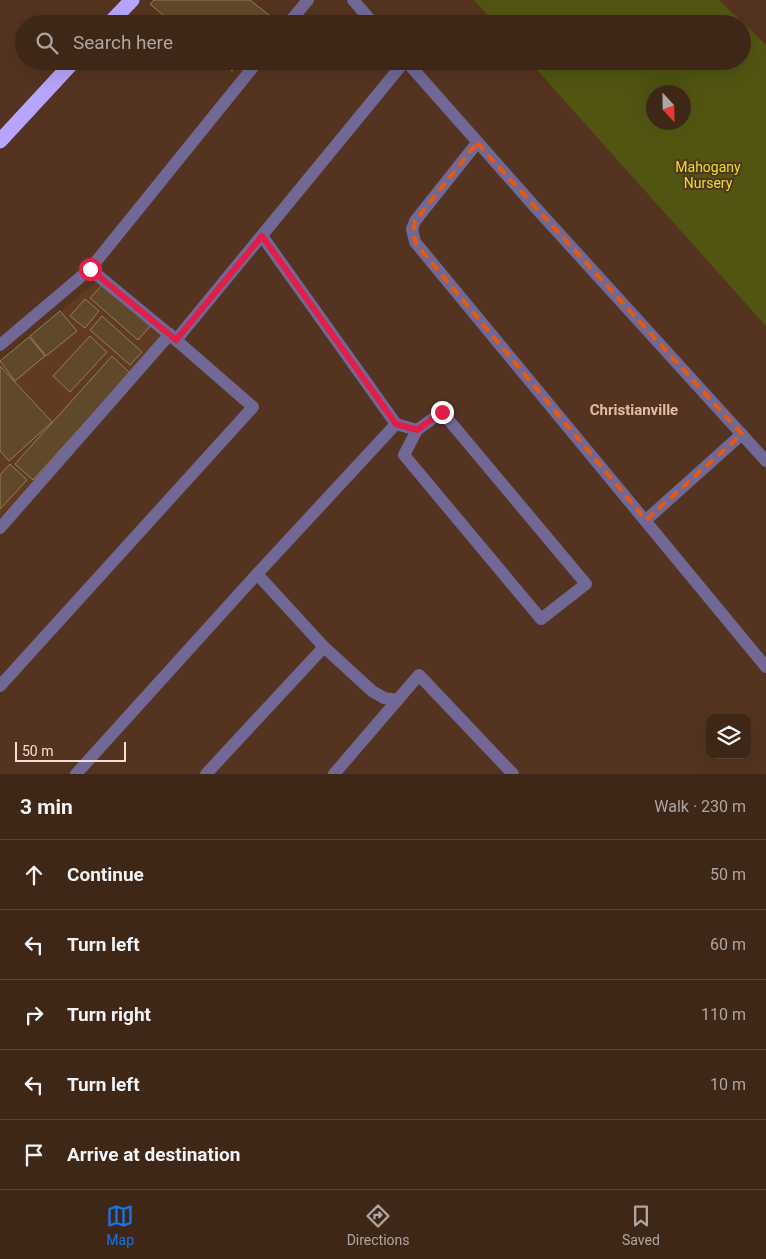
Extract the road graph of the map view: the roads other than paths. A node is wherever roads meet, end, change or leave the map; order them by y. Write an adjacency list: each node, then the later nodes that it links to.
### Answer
1 (132, 0): 4 (highway)
2 (308, 0): 5 (street)
3 (353, 0): 6 (street)
4 (118, 15)
5 (296, 15)
6 (366, 15)
7 (66, 70): 11 (highway)
8 (251, 70): 14 (street)
9 (398, 70): 13 (street)
10 (413, 70): 12 (street)
11 (0, 141)
12 (477, 143): 19 (street); 21 (street)
13 (262, 236): 15 (street); 17 (street)
14 (90, 269): 15 (street); 16 (street)
15 (173, 337): 22 (street); 26 (street)
16 (0, 345)
17 (396, 424): 18 (street); 23 (street)
18 (417, 430): 18 (street)
19 (742, 434): 20 (street); 21 (street)
20 (766, 461)
21 (646, 520): 25 (street)
22 (0, 528)
23 (257, 574): 24 (street); 28 (street)
24 (324, 647): 27 (street); 29 (street)
25 (766, 667)
26 (0, 686)
27 (398, 700): 30 (street); 31 (street)
28 (76, 774)
29 (206, 774)
30 (334, 774)
31 (513, 774)

